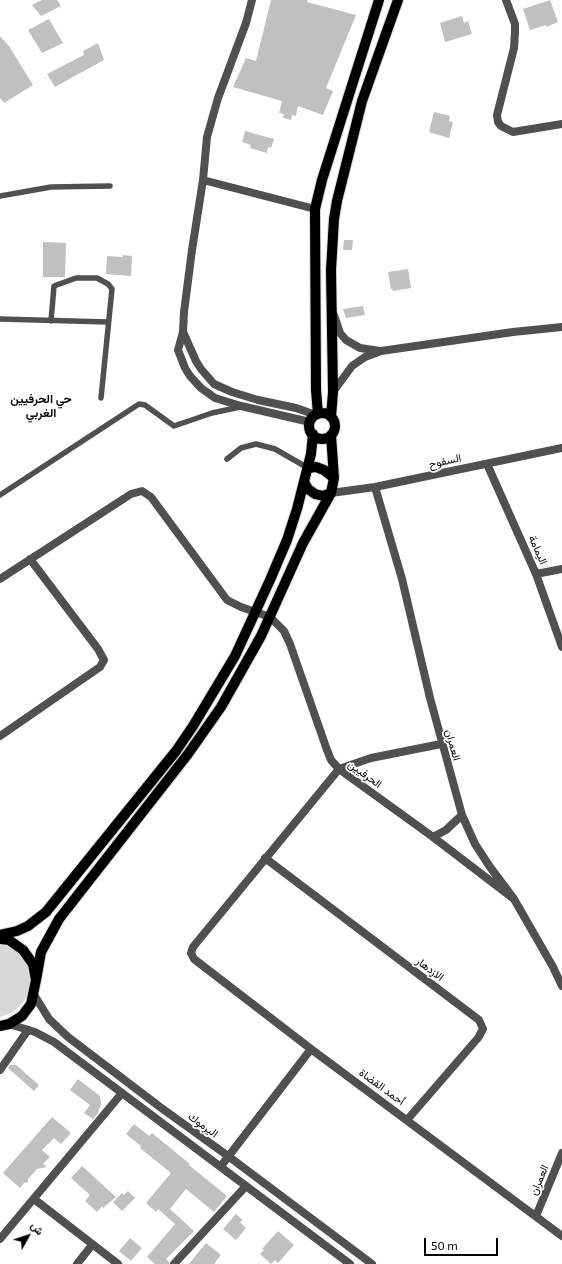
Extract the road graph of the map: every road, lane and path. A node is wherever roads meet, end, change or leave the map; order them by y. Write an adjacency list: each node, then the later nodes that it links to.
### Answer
1 (252, 0): 6 (street)
2 (379, 0): 9 (main road)
3 (398, 0): 10 (main road)
4 (506, 0): 5 (street)
5 (562, 124)
6 (203, 180): 9 (street); 15 (street)
7 (110, 186): 8 (lane)
8 (0, 196)
9 (315, 209): 20 (main road)
10 (332, 309): 16 (street); 17 (main road)
11 (0, 319): 12 (lane)
12 (51, 320): 13 (lane); 13 (lane)
13 (108, 322): 18 (lane)
14 (562, 327): 16 (street)
15 (183, 332): 19 (street); 20 (street)
16 (381, 351): 17 (street)
17 (333, 392): 21 (main road)
18 (101, 398)
19 (241, 406): 20 (street); 32 (lane)
20 (315, 417): 21 (main road); 22 (main road)
21 (331, 417): 23 (main road)
22 (313, 434): 23 (main road); 27 (main road)
23 (331, 435): 28 (main road)
24 (562, 448): 26 (street, السفوح)
25 (227, 459): 27 (lane)
26 (487, 464): 30 (street, السفوح); 35 (street, اليمامة)
27 (308, 468): 28 (main road); 29 (main road)
28 (334, 478): 31 (main road)
29 (304, 482): 31 (main road); 37 (main road)
30 (375, 487): 31 (street, السفوح); 41 (street, العمران)
31 (331, 493): 38 (main road)
32 (0, 495)
33 (30, 560): 36 (street); 37 (street); 40 (street)
34 (562, 569): 35 (street)
35 (536, 574): 39 (street, اليمامة)
36 (0, 579)
37 (256, 612): 38 (street); 47 (main road)
38 (270, 617): 42 (street, الحرفيين); 49 (main road)
39 (562, 647)
40 (0, 736)
41 (441, 744): 42 (street); 43 (street, العمران)
42 (339, 769): 44 (street, الحرفيين); 45 (street)
43 (462, 815): 44 (street); 46 (street, العمران)
44 (433, 837): 46 (street, الحرفيين)
45 (265, 858): 54 (street, أحمد القضاة); 57 (street, الازدهار)
46 (514, 898): 50 (street, العمران)
47 (0, 935)
48 (0, 938): 49 (main road)
49 (36, 980): 51 (main road)
50 (562, 986)
51 (33, 993): 52 (main road); 59 (street, اليرموك)
52 (5, 1025): 53 (street, اليرموك)
53 (28, 1030): 55 (street); 56 (street, اليرموك)
54 (311, 1049): 57 (street, أحمد القضاة); 59 (street)
55 (0, 1070)
56 (122, 1093): 60 (street, اليرموك); 62 (street)
57 (408, 1120): 63 (street, أحمد القضاة)
58 (562, 1153): 63 (street, العمران)
59 (228, 1156): 60 (street); 71 (street, اليرموك)
60 (221, 1166): 61 (street, اليرموك)
61 (246, 1186): 69 (street); 70 (street, اليرموك)
62 (34, 1199): 65 (street); 66 (street)
63 (536, 1216): 64 (street, أحمد القضاة)
64 (562, 1236)
65 (0, 1239)
66 (92, 1245): 67 (street); 68 (street)
67 (77, 1264)
68 (118, 1264)
69 (174, 1264)
70 (350, 1264)
71 (372, 1264)

